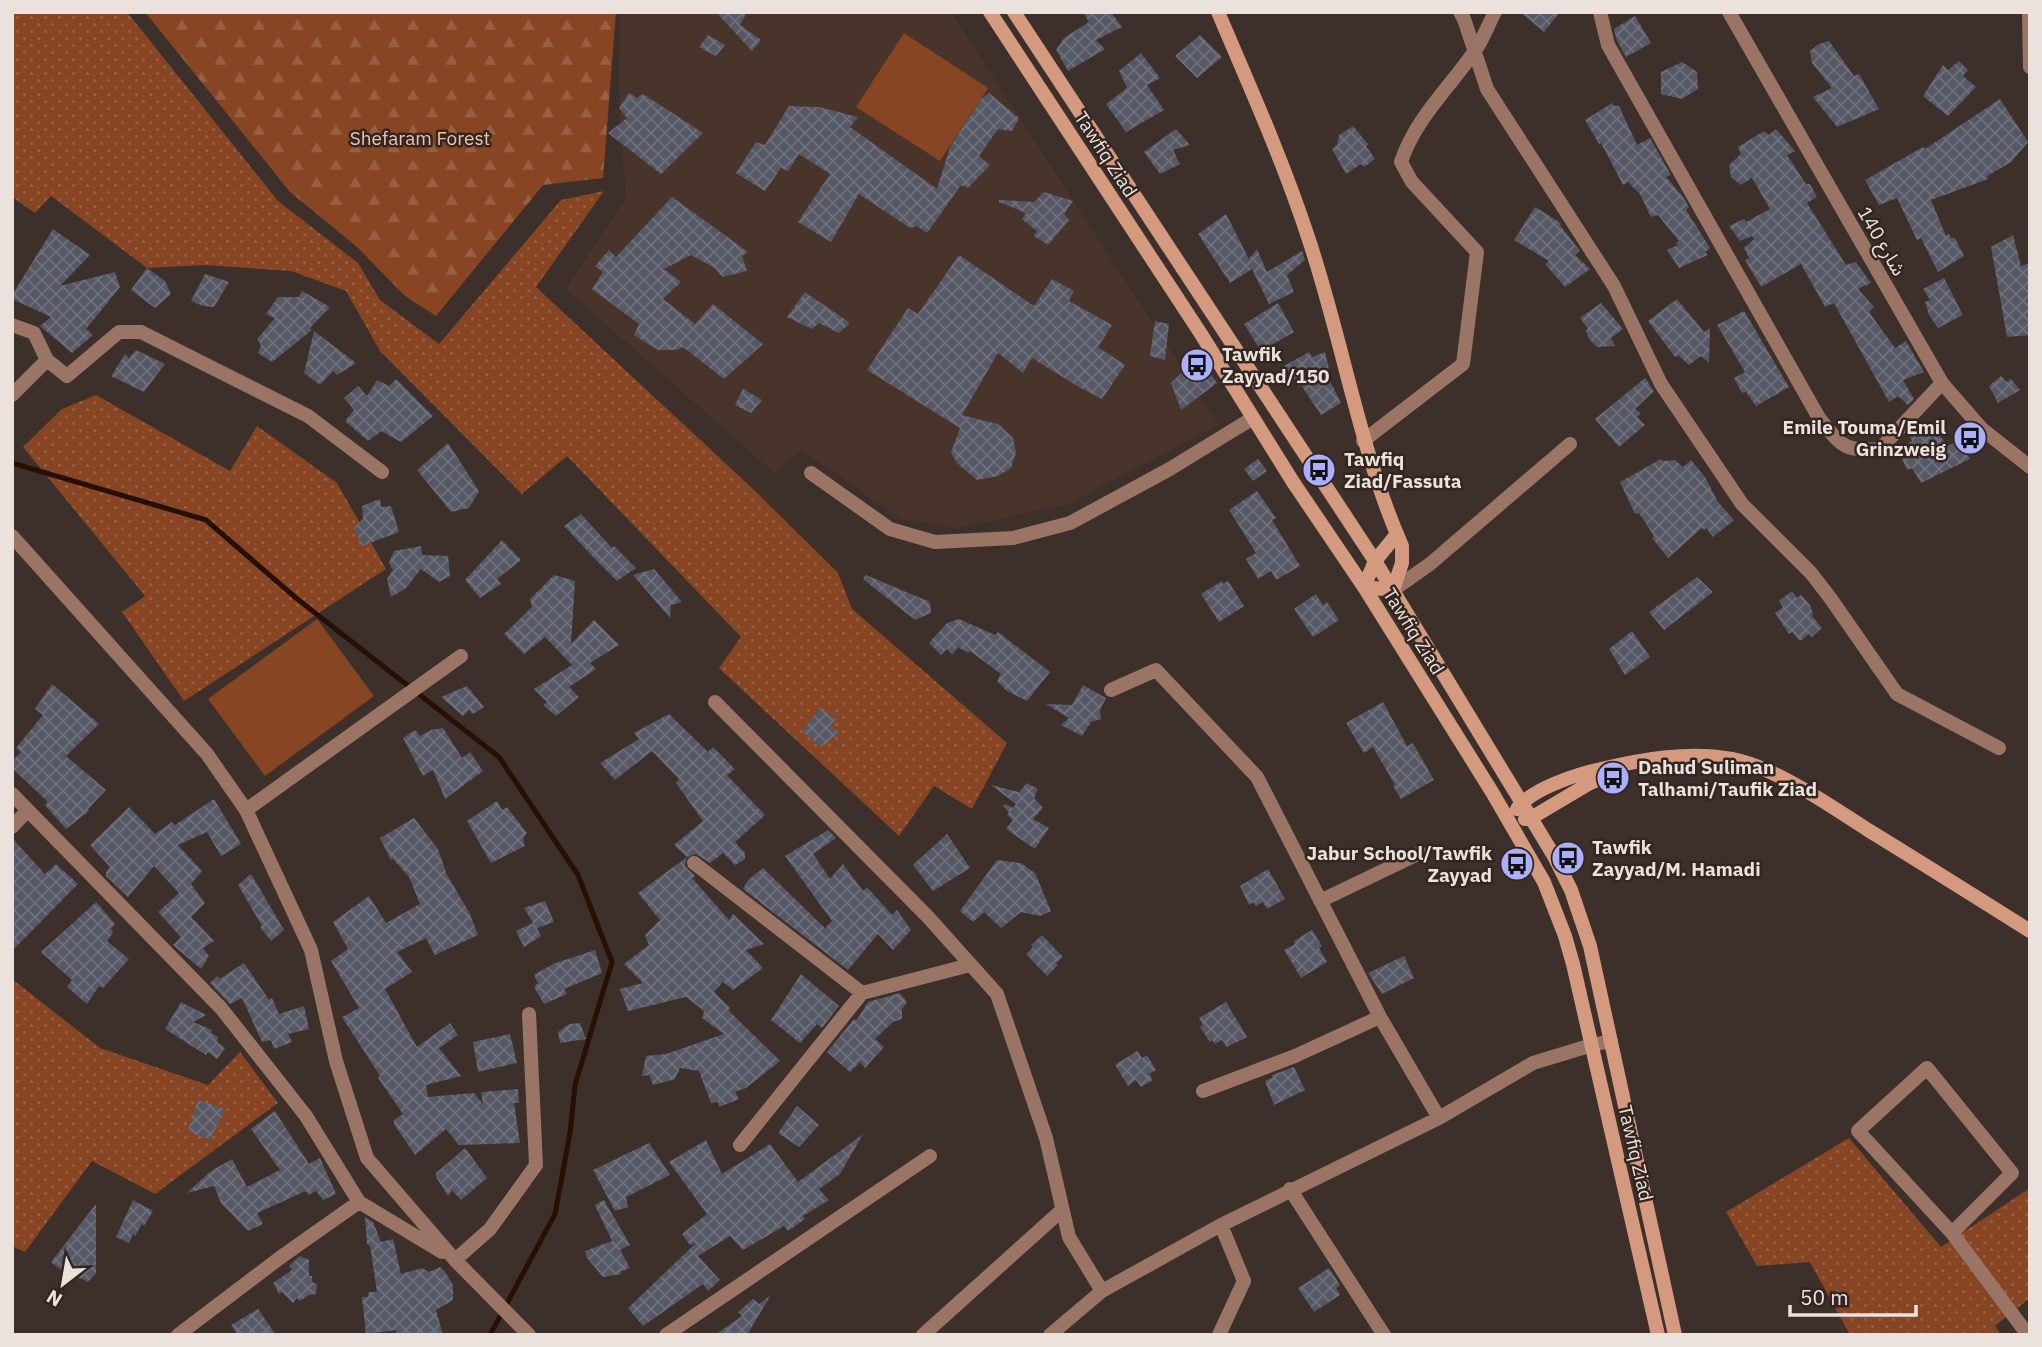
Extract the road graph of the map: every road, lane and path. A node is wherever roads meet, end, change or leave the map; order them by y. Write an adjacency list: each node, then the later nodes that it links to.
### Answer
1 (990, 12): 15 (main road, Tawfiq Ziad)
2 (1014, 12): 23 (main road, Tawfiq Ziad)
3 (1218, 12): 16 (main road)
4 (1460, 12): 9 (street)
5 (1495, 12): 9 (street)
6 (1600, 12): 13 (street)
7 (1729, 12): 13 (street, شارع 140)
8 (2029, 12): 10 (street)
9 (1475, 50): 16 (street); 29 (street)
10 (2030, 67)
11 (12, 325): 12 (street)
12 (47, 360): 14 (street); 19 (street)
13 (1942, 383): 18 (street, شارع 140)
14 (12, 396)
15 (1253, 418): 20 (street); 24 (main road, Tawfiq Ziad)
16 (1363, 441): 21 (main road)
17 (1570, 444): 25 (street)
18 (2030, 467)
19 (382, 472)
20 (811, 473)
21 (1397, 534): 23 (main road); 25 (main road)
22 (12, 536): 33 (street)
23 (1375, 561): 24 (main road); 25 (main road, Tawfiq Ziad)
24 (1364, 587): 25 (main road); 36 (main road, Tawfiq Ziad)
25 (1393, 590): 32 (main road, Tawfiq Ziad)
26 (461, 656): 33 (street)
27 (1111, 690): 40 (street)
28 (715, 702): 42 (street)
29 (1998, 748)
30 (1646, 760): 32 (main road); 35 (main road); 41 (main road)
31 (12, 794): 34 (street)
32 (1522, 802): 35 (main road, Tawfiq Ziad); 36 (main road)
33 (246, 810): 57 (street)
34 (27, 811): 37 (street); 53 (street)
35 (1531, 818): 36 (main road); 46 (main road, Tawfiq Ziad)
36 (1509, 820): 47 (main road, Tawfiq Ziad)
37 (12, 827)
38 (1420, 853): 40 (street)
39 (694, 863): 43 (street)
40 (1320, 901): 45 (street)
41 (2030, 931)
42 (970, 965): 43 (street); 54 (street)
43 (862, 993): 50 (street)
44 (529, 1014): 57 (street)
45 (1380, 1017): 48 (street); 49 (street)
46 (1611, 1041): 47 (street); 67 (main road, Tawfiq Ziad)
47 (1592, 1045): 49 (street); 66 (main road, Tawfiq Ziad)
48 (1203, 1091)
49 (1439, 1118): 52 (street)
50 (740, 1146)
51 (930, 1156): 61 (street)
52 (1290, 1189): 55 (street); 65 (street)
53 (359, 1202): 57 (street); 59 (street)
54 (1062, 1210): 58 (street); 62 (street)
55 (1221, 1224): 58 (street); 64 (street)
56 (1952, 1233): 56 (street); 68 (street)
57 (455, 1260): 60 (street)
58 (1102, 1291): 63 (street)
59 (178, 1335)
60 (528, 1335)
61 (666, 1335)
62 (923, 1335)
63 (1050, 1335)
64 (1219, 1335)
65 (1384, 1335)
66 (1658, 1335)
67 (1675, 1335)
68 (2028, 1335)

